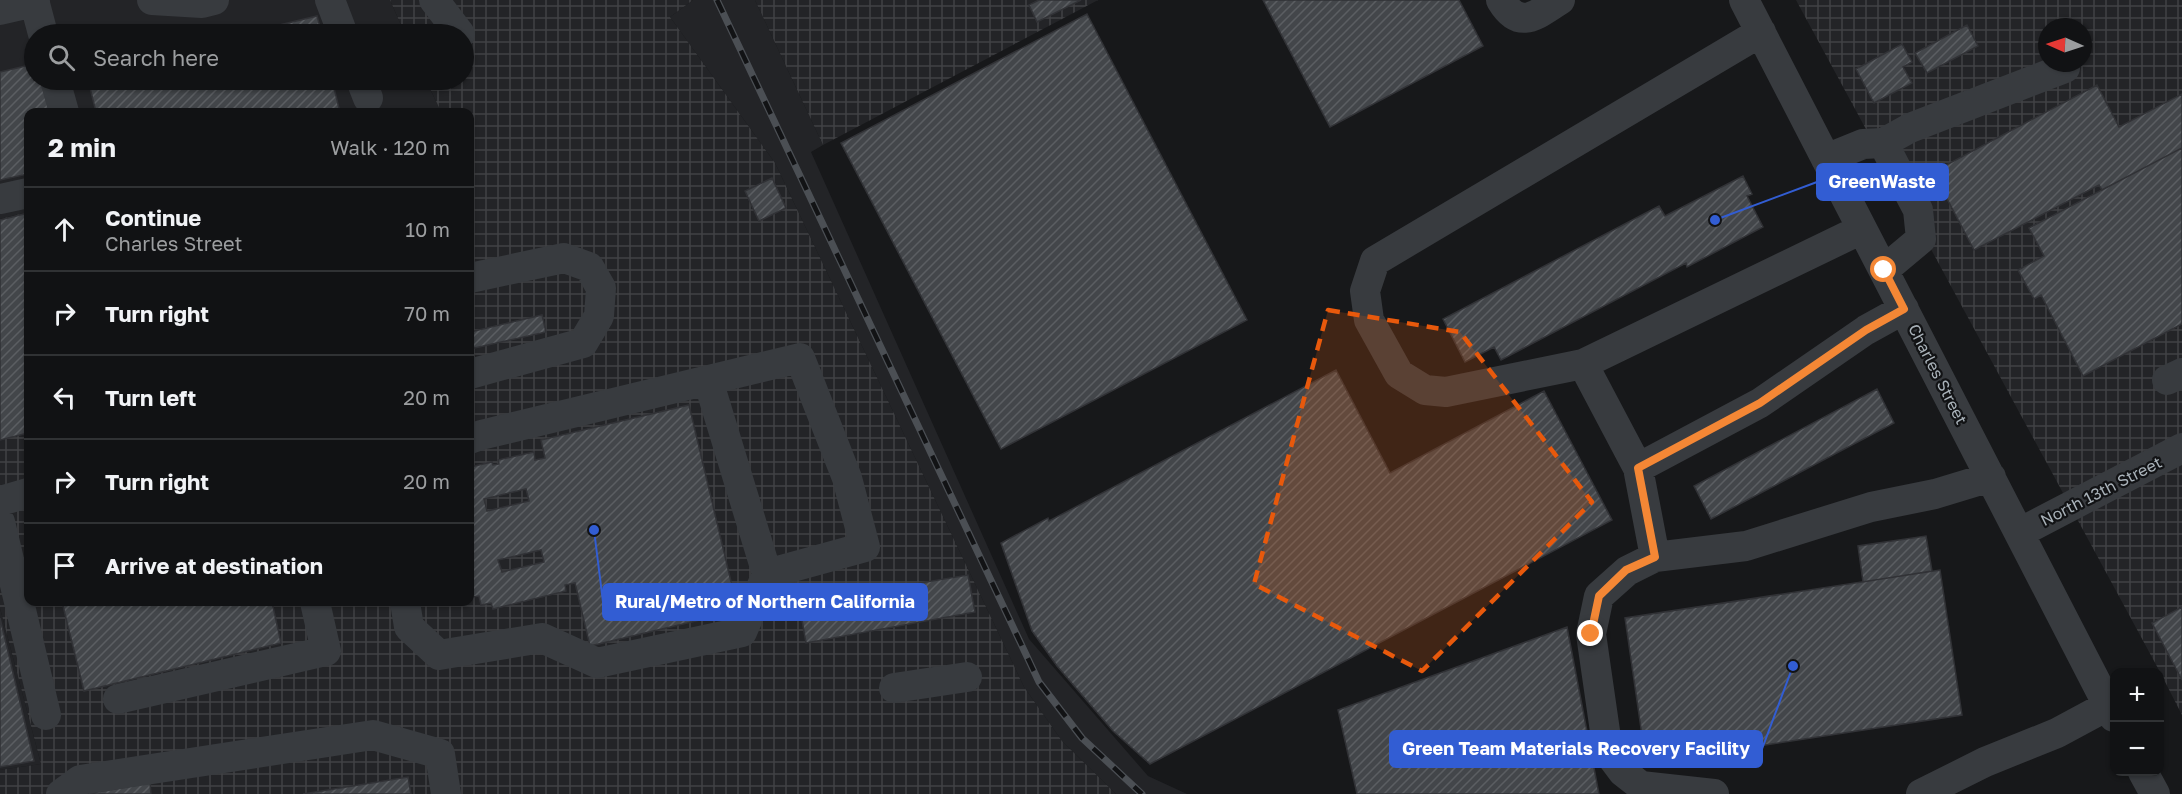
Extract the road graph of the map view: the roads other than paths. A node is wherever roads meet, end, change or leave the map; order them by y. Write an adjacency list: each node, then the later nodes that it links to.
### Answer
1 (152, 0): 2 (street)
2 (214, 0)
3 (330, 0): 11 (street)
4 (434, 0): 12 (street)
5 (1502, 0): 6 (street)
6 (1560, 0)
7 (1744, 0): 13 (street, Charles Street)
8 (34, 1): 9 (street); 10 (street)
9 (0, 10)
10 (40, 24)
11 (339, 24)
12 (452, 24)
13 (1761, 32): 18 (street, Charles Street); 25 (street)
14 (2055, 72): 17 (street)
15 (58, 90): 16 (street)
16 (63, 108)
17 (1883, 143): 18 (street); 22 (street)
18 (1826, 159): 21 (street, Charles Street)
19 (24, 194): 20 (street)
20 (0, 199)
21 (1862, 229): 22 (street, Charles Street); 25 (street)
22 (1884, 270): 24 (street, Charles Street)
23 (474, 277): 26 (street)
24 (1904, 309): 30 (street); 31 (street, Charles Street)
25 (1583, 364): 30 (street)
26 (474, 373)
27 (708, 380): 28 (street); 37 (street); 37 (street)
28 (474, 438)
29 (2182, 448): 35 (street, North 13th Street)
30 (1638, 468): 36 (street)
31 (1991, 477): 35 (street, Charles Street); 36 (street)
32 (24, 495): 33 (street)
33 (0, 501)
34 (0, 522): 45 (street)
35 (2019, 533): 43 (street, Charles Street)
36 (1655, 557): 49 (street)
37 (767, 574): 39 (street)
38 (316, 606): 42 (street)
39 (406, 606)
40 (967, 677): 41 (street)
41 (894, 688)
42 (118, 699)
43 (2110, 707)
44 (2110, 712): 50 (street)
45 (46, 715)
46 (2146, 776): 51 (street)
47 (61, 794): 48 (street)
48 (446, 794)
49 (1714, 794)
50 (1921, 794)
51 (2155, 794)

